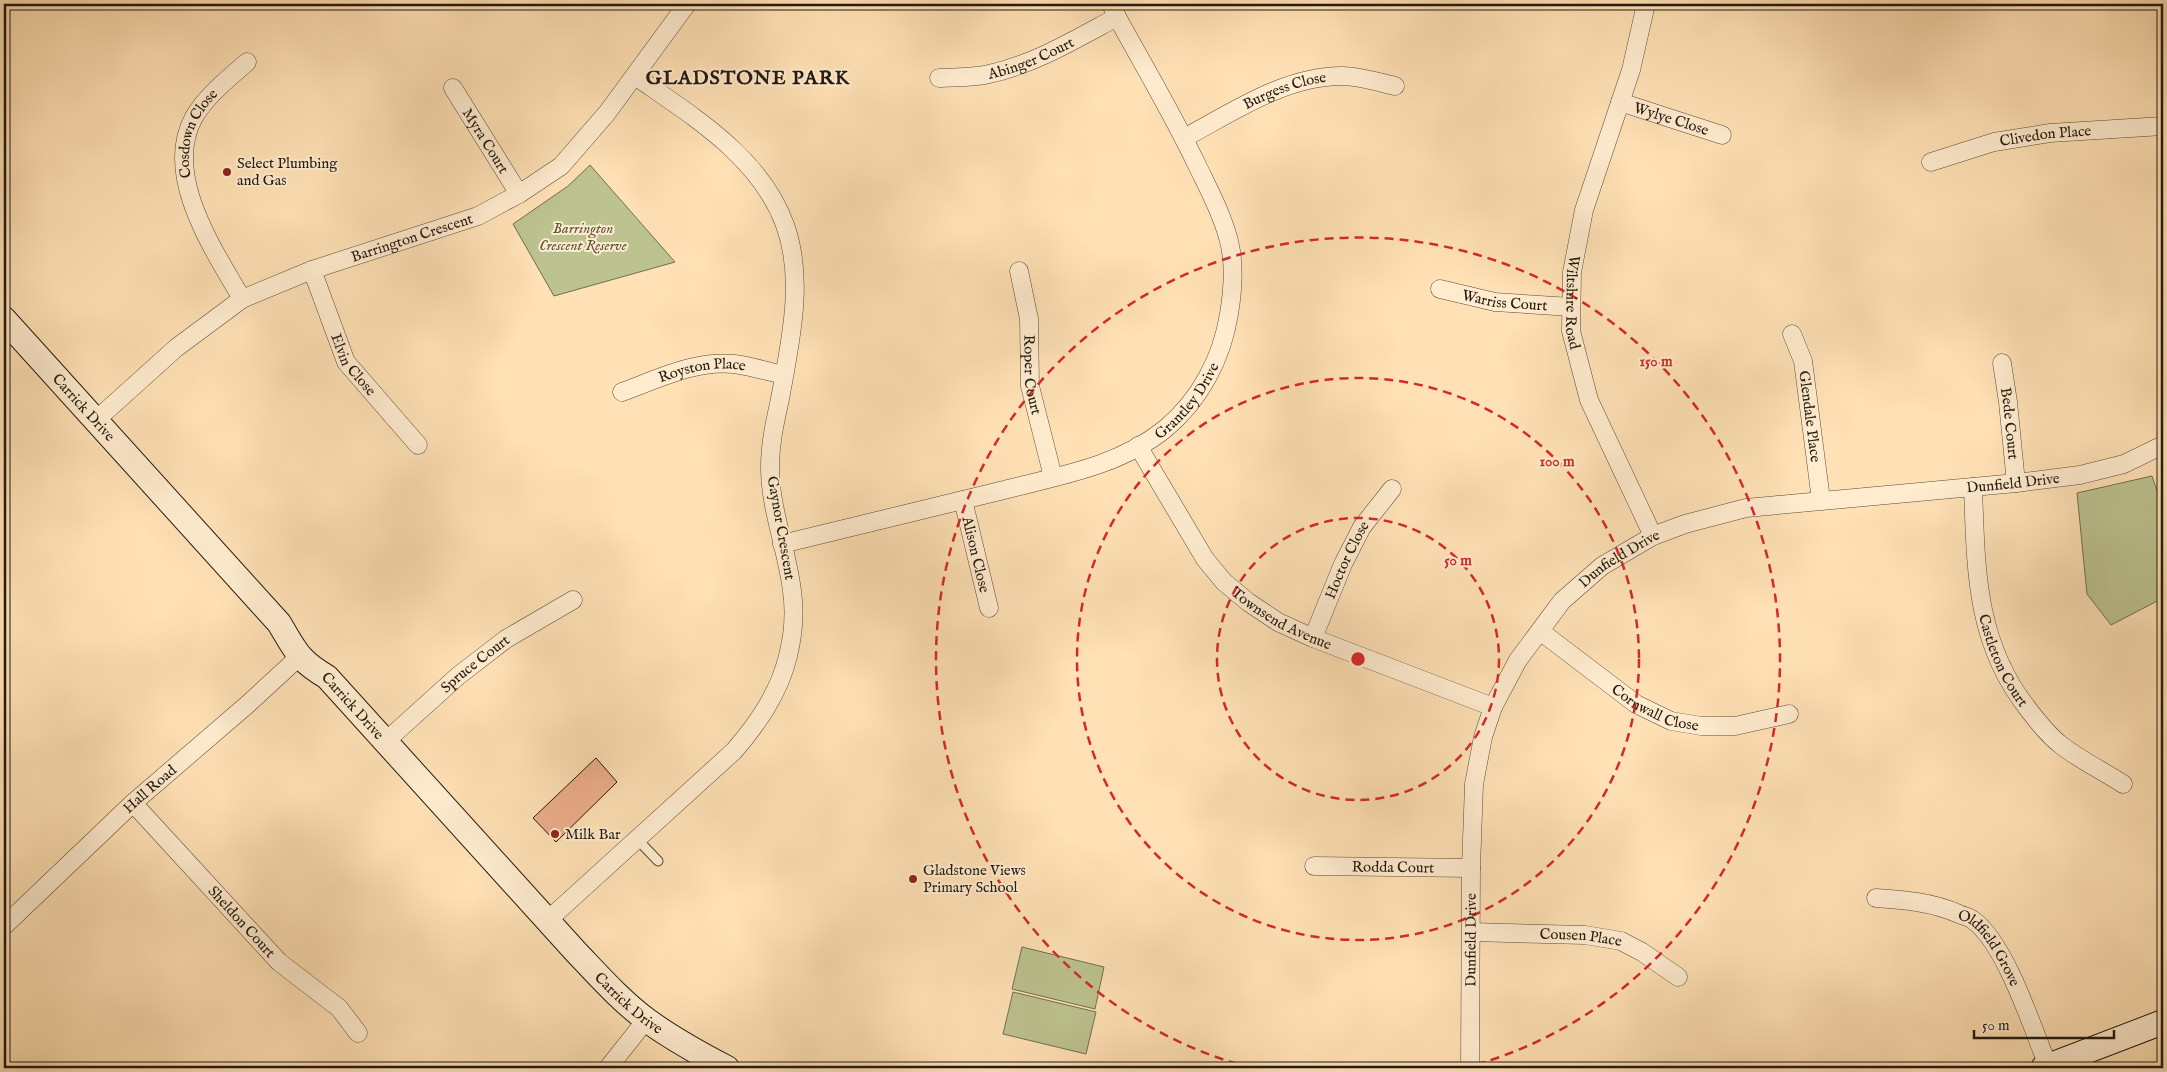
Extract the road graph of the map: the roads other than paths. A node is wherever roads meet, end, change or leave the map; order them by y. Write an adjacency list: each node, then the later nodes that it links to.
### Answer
1 (687, 4): 5 (street, Barrington Crescent)
2 (1646, 4): 9 (street, Wiltshire Road)
3 (1114, 10): 6 (street, Abinger Court); 12 (street, Grantley Drive)
4 (247, 62): 18 (street, Cosdown Close)
5 (635, 76): 14 (street, Barrington Crescent); 23 (street, Gaynor Crescent)
6 (939, 78)
7 (1394, 86): 12 (street, Burgess Close)
8 (453, 88): 14 (street, Myra Court)
9 (1620, 102): 11 (street, Wylye Close); 19 (street, Wiltshire Road)
10 (2163, 126): 13 (street, Clivedon Place)
11 (1722, 135)
12 (1184, 138): 28 (street, Grantley Drive)
13 (1931, 162)
14 (520, 194): 15 (street, Barrington Crescent)
15 (312, 270): 18 (street, Barrington Crescent); 26 (street, Elvin Close)
16 (1019, 271): 29 (street, Roper Court)
17 (1440, 289): 19 (street, Warriss Court)
18 (242, 299): 25 (street, Barrington Crescent)
19 (1571, 307): 35 (street, Wiltshire Road)
20 (4, 319): 25 (street, Carrick Drive)
21 (1792, 334): 34 (street, Glendale Place)
22 (2002, 364): 30 (street, Bede Court)
23 (783, 375): 24 (street, Royston Place); 36 (street, Gaynor Crescent)
24 (622, 392)
25 (95, 421): 41 (street, Carrick Drive)
26 (418, 445)
27 (2163, 445): 30 (street, Dunfield Drive)
28 (1138, 446): 29 (street, Grantley Drive); 40 (street, Townsend Avenue)
29 (1053, 477): 33 (street, Grantley Drive)
30 (2016, 483): 31 (street, Dunfield Drive)
31 (1973, 487): 34 (street, Dunfield Drive); 45 (street, Castleton Court)
32 (1392, 489): 40 (street, Hoctor Close)
33 (963, 500): 36 (street, Grantley Drive); 38 (street, Alison Close)
34 (1821, 500): 35 (street, Dunfield Drive)
35 (1653, 536): 39 (street, Dunfield Drive)
36 (782, 544): 47 (street, Gaynor Crescent)
37 (573, 600): 44 (street, Spruce Court)
38 (989, 608)
39 (1540, 631): 42 (street, Dunfield Drive); 43 (street, Cornwall Close)
40 (1313, 638): 42 (street, Townsend Avenue)
41 (299, 657): 44 (street, Carrick Drive); 46 (street, Hall Road)
42 (1493, 707): 50 (street, Dunfield Drive)
43 (1789, 714)
44 (386, 741): 52 (street, Carrick Drive)
45 (2123, 784)
46 (133, 803): 53 (street, Hall Road); 58 (street, Sheldon Court)
47 (637, 839): 48 (lane); 52 (street, Gaynor Crescent)
48 (658, 861)
49 (1314, 866): 50 (street, Rodda Court)
50 (1471, 868): 54 (street, Dunfield Drive)
51 (1876, 898): 59 (street, Oldfield Grove)
52 (548, 920): 56 (street, Carrick Drive)
53 (4, 926)
54 (1472, 932): 55 (street, Cousen Place); 62 (street, Dunfield Drive)
55 (1678, 977)
56 (646, 1020): 60 (street); 61 (street, Carrick Drive)
57 (2163, 1022): 59 (street)
58 (358, 1033)
59 (2046, 1067)
60 (608, 1068)
61 (727, 1068)
62 (1470, 1068)

